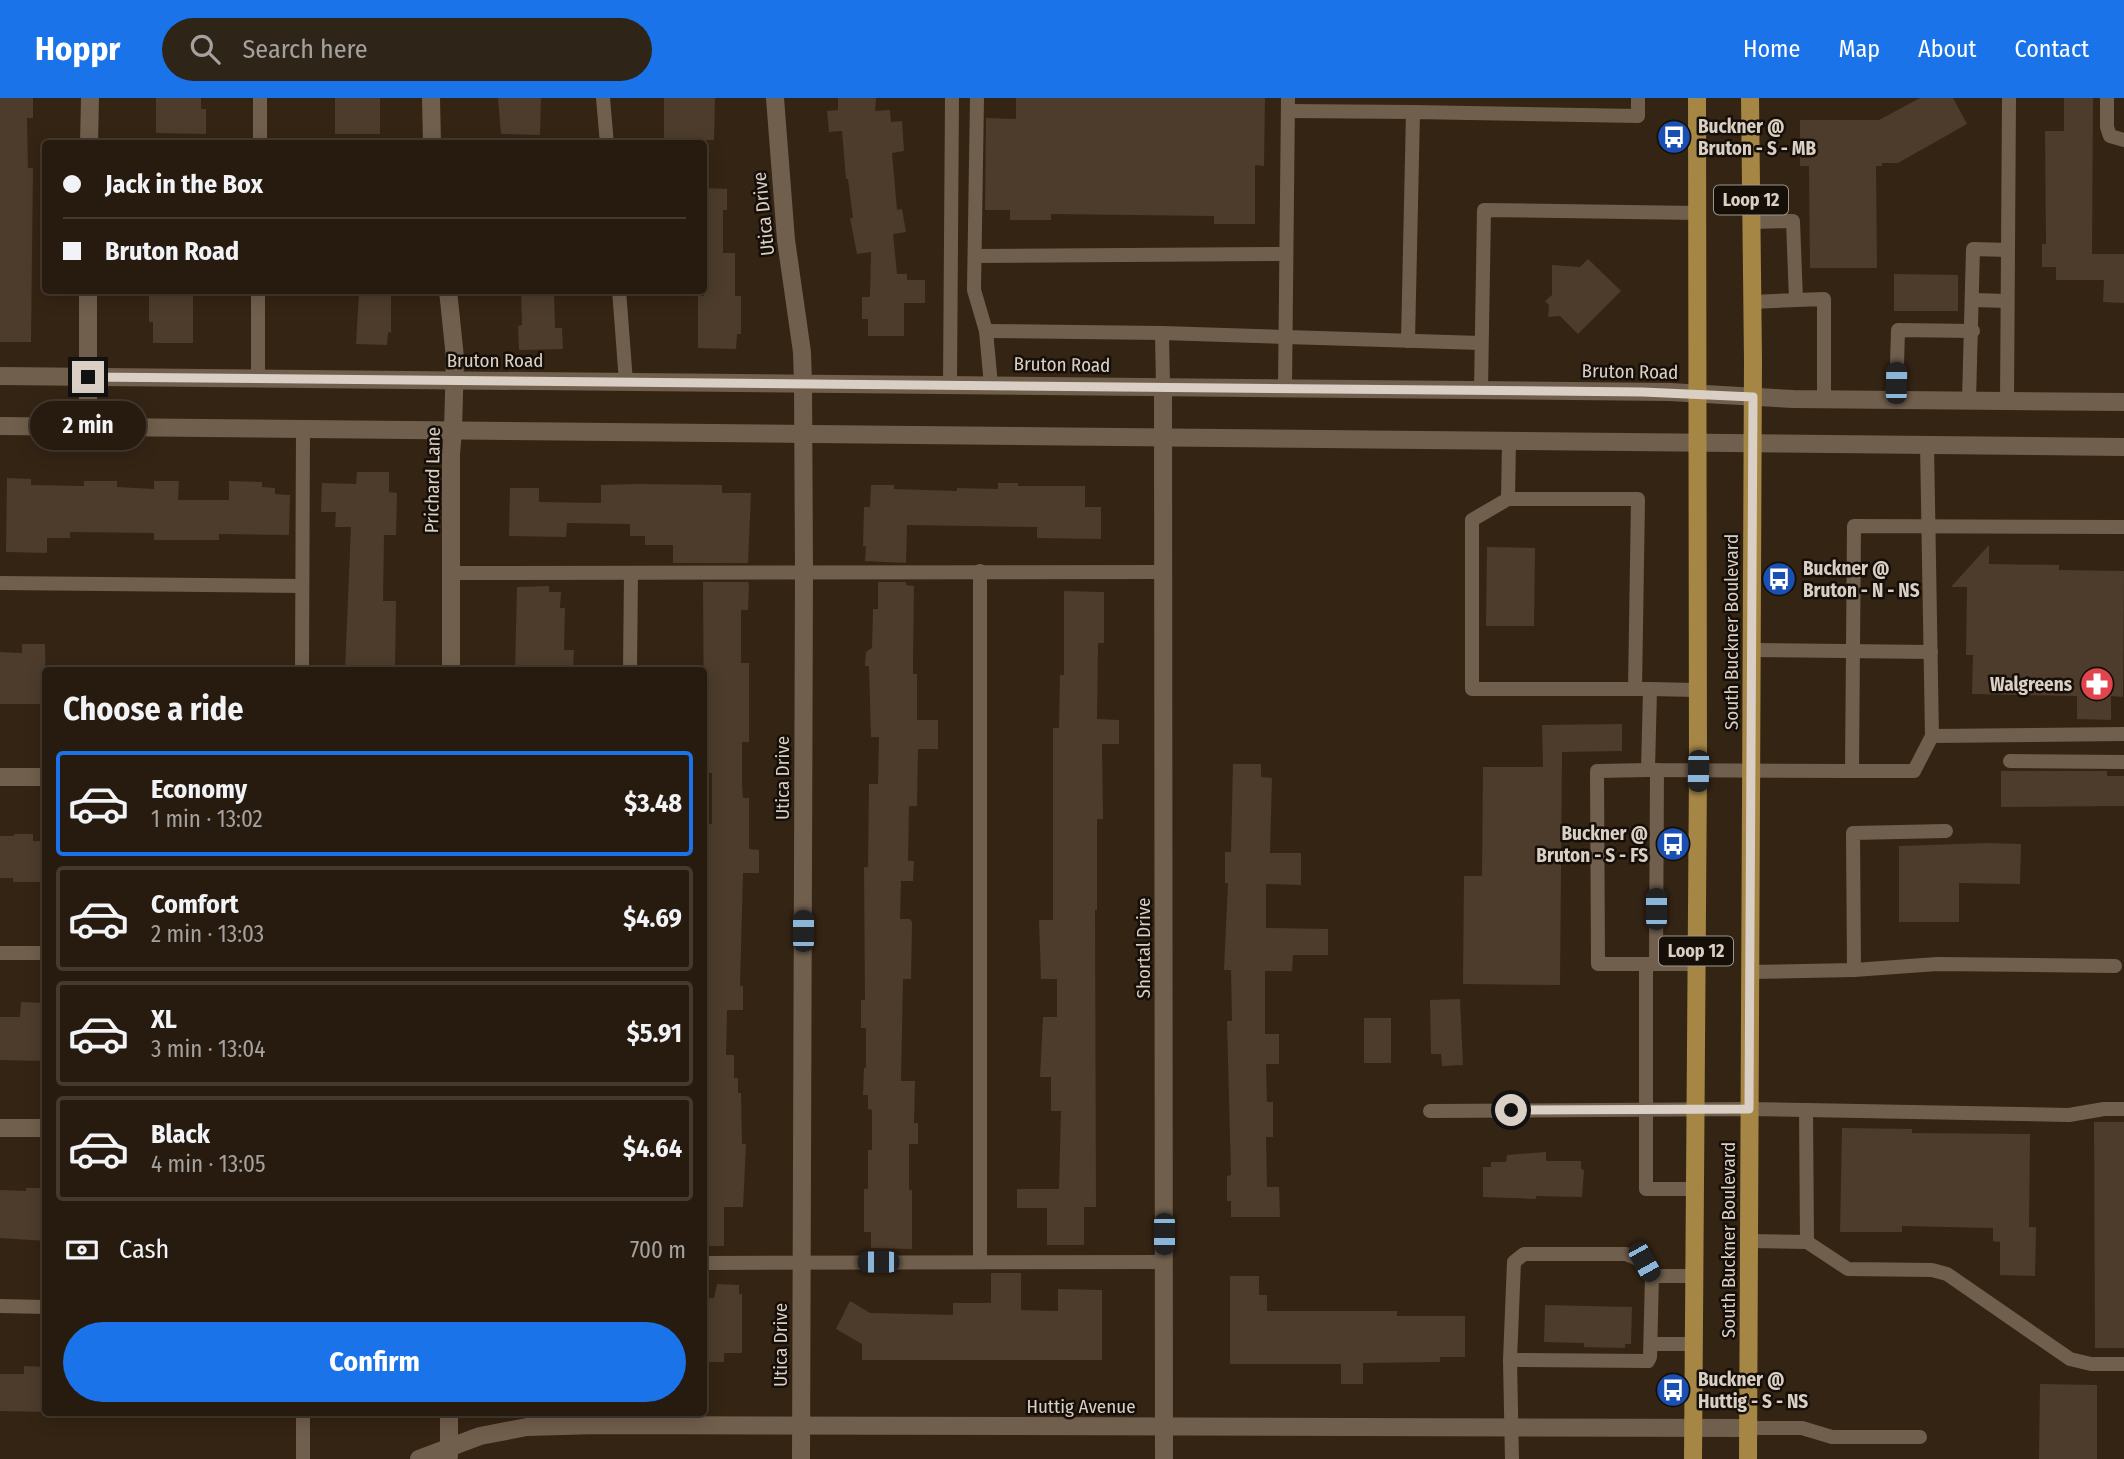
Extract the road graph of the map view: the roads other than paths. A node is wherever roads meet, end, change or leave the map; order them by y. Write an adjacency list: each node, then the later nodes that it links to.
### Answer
1 (90, 98): 15 (street)
2 (260, 98): 16 (lane)
3 (430, 98): 17 (street)
4 (603, 98): 18 (lane)
5 (775, 98): 44 (street, Utica Drive)
6 (952, 98): 45 (lane)
7 (977, 98): 24 (lane)
8 (1638, 98): 14 (lane)
9 (1697, 98): 20 (main road, South Buckner Boulevard / Loop 12)
10 (1750, 98): 21 (main road, South Buckner Boulevard / Loop 12)
11 (2009, 98): 22 (lane)
12 (2106, 98): 19 (lane)
13 (1288, 104): 14 (lane); 23 (lane)
14 (1413, 112): 37 (lane)
15 (89, 140)
16 (260, 140)
17 (432, 140)
18 (607, 140)
19 (2124, 140)
20 (1698, 213): 38 (lane); 50 (main road, South Buckner Boulevard / Loop 12)
21 (1751, 222): 29 (lane); 32 (main road, South Buckner Boulevard / Loop 12)
22 (2008, 250): 30 (lane); 31 (lane)
23 (1286, 254): 24 (lane); 36 (lane)
24 (975, 256): 33 (lane)
25 (88, 294): 40 (street)
26 (258, 294): 41 (lane)
27 (448, 294): 42 (street, Prichard Lane)
28 (619, 294): 43 (lane)
29 (1796, 300): 32 (lane); 52 (lane)
30 (1973, 300): 31 (lane); 34 (lane)
31 (2007, 300): 55 (lane)
32 (1752, 302): 51 (main road, South Buckner Boulevard / Loop 12)
33 (986, 331): 35 (lane); 46 (lane)
34 (1973, 331): 53 (lane); 54 (lane)
35 (1162, 333): 36 (lane); 47 (lane)
36 (1285, 337): 37 (lane); 48 (lane)
37 (1408, 341): 38 (lane)
38 (1481, 343): 49 (lane)
39 (0, 376): 40 (street, Bruton Road)
40 (88, 377): 41 (street, Bruton Road); 58 (street)
41 (258, 379): 42 (street, Bruton Road)
42 (455, 380): 43 (street, Bruton Road); 60 (street, Prichard Lane)
43 (626, 382): 44 (street, Bruton Road)
44 (803, 384): 45 (street, Bruton Road); 61 (street, Utica Drive)
45 (950, 384): 46 (street, Bruton Road)
46 (991, 385): 47 (street, Bruton Road)
47 (1163, 386): 48 (street, Bruton Road); 62 (street, Shortal Drive)
48 (1285, 388): 49 (street, Bruton Road)
49 (1481, 390): 50 (street, Bruton Road)
50 (1699, 395): 51 (street, Bruton Road); 64 (main road, South Buckner Boulevard / Loop 12)
51 (1753, 397): 52 (street, Bruton Road); 65 (main road, South Buckner Boulevard / Loop 12)
52 (1824, 399): 53 (street, Bruton Road)
53 (1896, 400): 54 (street, Bruton Road)
54 (1969, 400): 55 (street, Bruton Road)
55 (2007, 401): 56 (street, Bruton Road)
56 (2124, 402)
57 (0, 426): 58 (street)
58 (88, 427): 59 (street)
59 (303, 429): 60 (street); 77 (lane)
60 (453, 430): 61 (street); 74 (street, Prichard Lane)
61 (803, 434): 62 (street); 71 (street, Utica Drive)
62 (1164, 438): 63 (street); 73 (street, Shortal Drive)
63 (1508, 441): 64 (street); 68 (lane)
64 (1699, 443): 65 (street); 85 (main road, South Buckner Boulevard / Loop 12)
65 (1752, 443): 66 (street); 78 (main road, South Buckner Boulevard / Loop 12)
66 (1927, 444): 67 (street); 69 (lane)
67 (2124, 447)
68 (1508, 499): 84 (lane); 84 (lane)
69 (1928, 526): 70 (lane); 79 (lane); 80 (lane)
70 (2124, 527)
71 (804, 571): 72 (lane); 75 (lane); 118 (street, Utica Drive)
72 (980, 571): 73 (lane); 115 (lane)
73 (1163, 572): 116 (street, Shortal Drive)
74 (452, 573): 75 (lane); 82 (street, Prichard Lane)
75 (631, 573): 83 (lane)
76 (0, 583): 77 (lane)
77 (302, 586): 81 (lane)
78 (1752, 650): 79 (lane); 92 (main road, South Buckner Boulevard / Loop 12)
79 (1853, 651): 80 (lane); 93 (lane)
80 (1931, 652): 87 (lane)
81 (302, 667)
82 (451, 667)
83 (631, 667)
84 (1642, 690): 85 (lane); 90 (lane)
85 (1696, 690): 91 (main road, South Buckner Boulevard / Loop 12)
86 (2124, 734): 87 (lane)
87 (1932, 736): 93 (lane)
88 (2010, 761): 89 (lane)
89 (2124, 762)
90 (1652, 770): 91 (lane); 99 (lane); 99 (lane)
91 (1698, 771): 92 (lane); 100 (main road, South Buckner Boulevard / Loop 12)
92 (1752, 771): 93 (lane); 103 (main road, South Buckner Boulevard / Loop 12)
93 (1852, 771)
94 (0, 777): 95 (street)
95 (42, 777)
96 (1946, 831): 102 (lane)
97 (0, 953): 98 (lane)
98 (42, 953)
99 (1651, 964): 100 (lane); 104 (lane)
100 (1696, 964): 105 (main road, South Buckner Boulevard / Loop 12)
101 (2115, 966): 102 (lane)
102 (1854, 970): 103 (lane)
103 (1749, 972): 106 (main road, South Buckner Boulevard / Loop 12)
104 (1646, 1109): 105 (lane); 109 (lane); 112 (lane)
105 (1695, 1109): 106 (lane); 112 (main road, South Buckner Boulevard / Loop 12)
106 (1749, 1109): 108 (lane); 113 (main road, South Buckner Boulevard / Loop 12)
107 (2124, 1109): 108 (lane)
108 (1806, 1110): 114 (lane)
109 (1430, 1111)
110 (0, 1128): 111 (street)
111 (42, 1128)
112 (1694, 1189): 120 (main road, South Buckner Boulevard / Loop 12)
113 (1749, 1241): 114 (lane); 133 (main road, South Buckner Boulevard / Loop 12)
114 (1807, 1242): 126 (lane)
115 (980, 1262): 116 (lane); 118 (lane)
116 (1164, 1262): 130 (street, Shortal Drive)
117 (707, 1263): 118 (lane)
118 (801, 1263): 129 (street, Utica Drive)
119 (1652, 1276): 120 (lane); 123 (lane); 125 (lane)
120 (1693, 1276): 124 (main road, South Buckner Boulevard / Loop 12)
121 (0, 1306): 122 (lane)
122 (42, 1307)
123 (1651, 1344): 124 (lane); 125 (lane)
124 (1693, 1344): 132 (main road, South Buckner Boulevard / Loop 12)
125 (1510, 1360): 131 (lane)
126 (2124, 1364)
127 (303, 1416): 136 (lane)
128 (449, 1416): 135 (street)
129 (801, 1425): 130 (street, Huttig Avenue); 135 (street, Huttig Avenue); 138 (street, Utica Drive)
130 (1164, 1427): 131 (street, Huttig Avenue); 139 (street, Shortal Drive)
131 (1511, 1428): 132 (street, Huttig Avenue); 140 (lane)
132 (1693, 1428): 133 (street, Huttig Avenue); 141 (main road, South Buckner Boulevard / Loop 12)
133 (1748, 1428): 134 (lane); 142 (main road, South Buckner Boulevard / Loop 12)
134 (1920, 1437)
135 (449, 1453): 137 (street, Huttig Avenue)
136 (303, 1459)
137 (419, 1459)
138 (801, 1459)
139 (1164, 1459)
140 (1512, 1459)
141 (1693, 1459)
142 (1748, 1459)

